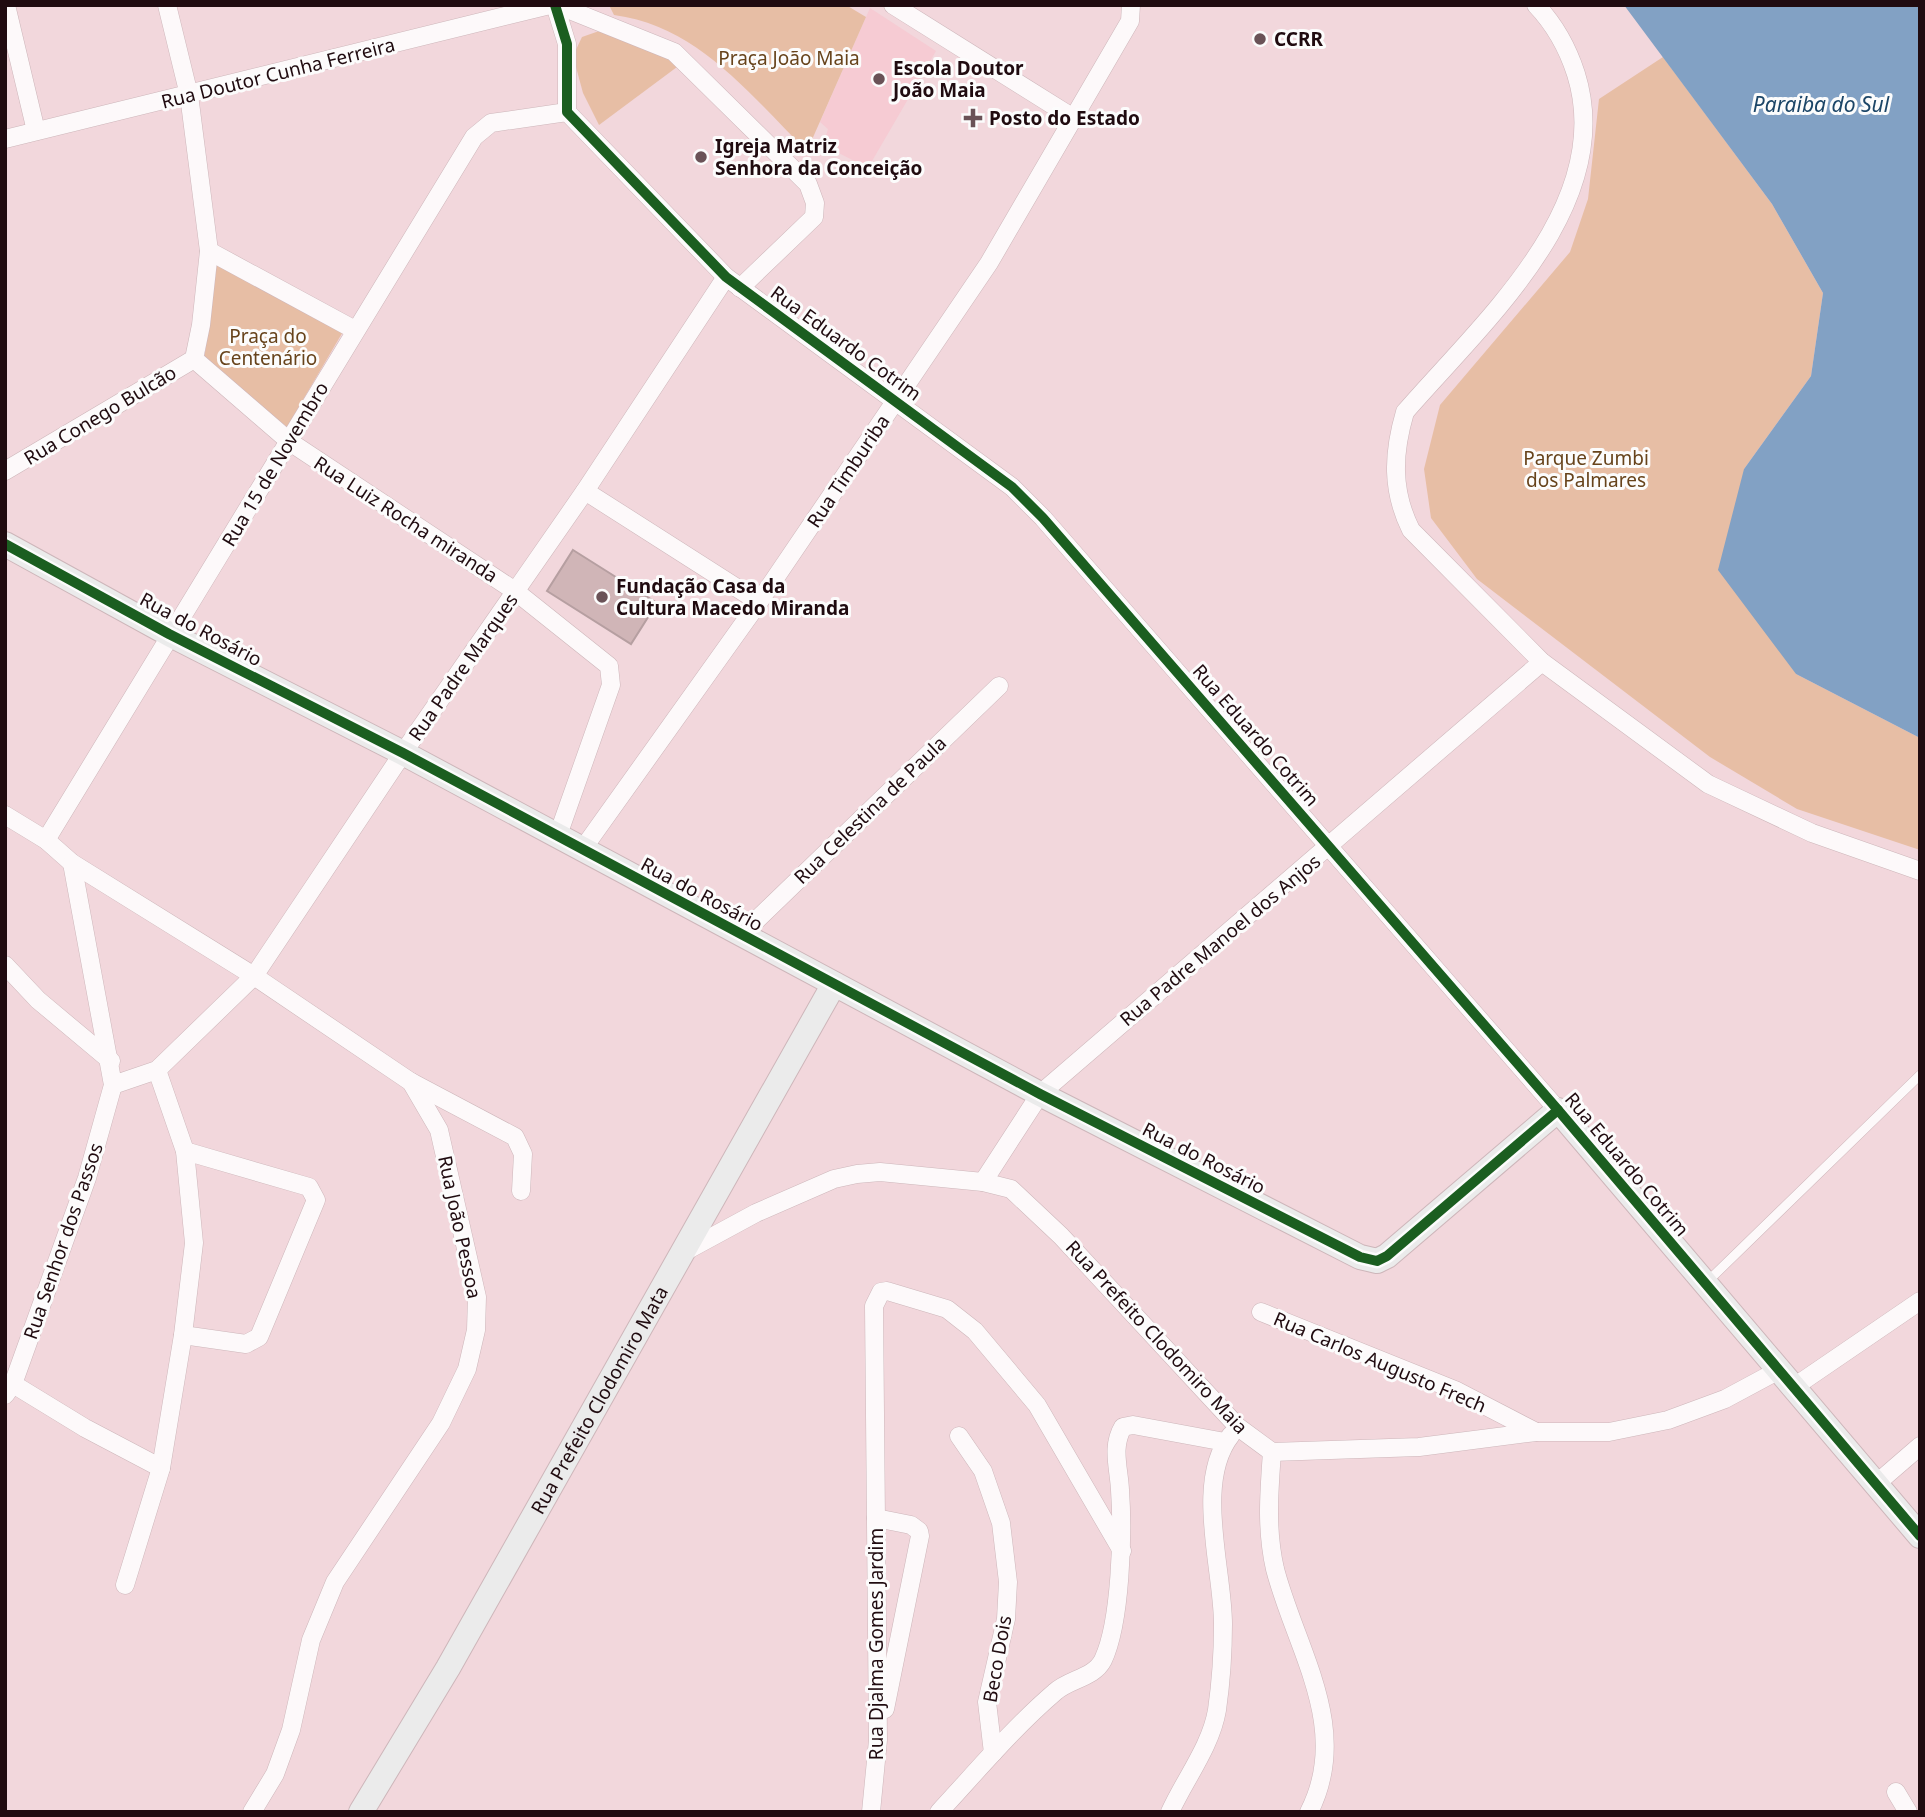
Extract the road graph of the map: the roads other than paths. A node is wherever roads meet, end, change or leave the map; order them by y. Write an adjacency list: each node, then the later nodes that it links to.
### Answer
1 (6, 5): 10 (street)
2 (167, 5): 7 (street)
3 (554, 5): 7 (street, Rua Doutor Cunha Ferreira); 8 (street); 13 (street, Rua Padre Marques)
4 (893, 5): 9 (street)
5 (1131, 5): 9 (street, Rua Timburiba)
6 (1536, 5): 24 (street)
7 (189, 95): 10 (street, Rua Doutor Cunha Ferreira); 12 (street)
8 (567, 112): 13 (street, Rua Eduardo Cotrim); 14 (street, Rua 15 de Novembro)
9 (1075, 118): 16 (street, Rua Timburiba)
10 (36, 131): 11 (street, Rua Doutor Cunha Ferreira)
11 (5, 139)
12 (209, 251): 14 (street); 15 (street)
13 (733, 282): 16 (street, Rua Eduardo Cotrim); 19 (street, Rua Padre Marques)
14 (355, 330): 17 (street, Rua 15 de Novembro)
15 (194, 359): 17 (street); 18 (street, Rua Conego Bulcão)
16 (896, 400): 22 (street, Rua Timburiba); 30 (street, Rua Eduardo Cotrim)
17 (290, 442): 21 (street, Rua Luiz Rocha miranda); 23 (street, Rua 15 de Novembro)
18 (5, 471)
19 (585, 491): 21 (street, Rua Padre Marques); 22 (street)
20 (5, 544): 23 (street, Rua do Rosário)
21 (515, 591): 26 (street, Rua Padre Marques); 28 (street, Rua Luiz Rocha miranda)
22 (759, 601): 31 (street, Rua Timburiba)
23 (169, 634): 26 (street, Rua do Rosário); 29 (street, Rua 15 de Novembro)
24 (1542, 662): 30 (street, Rua Padre Manoel dos Anjos); 33 (street)
25 (999, 685): 34 (street, Rua Celestina de Paula)
26 (403, 753): 28 (street, Rua do Rosário); 36 (street, Rua Padre Marques)
27 (5, 815): 29 (street, Rua João Pessoa)
28 (557, 838): 31 (street, Rua do Rosário)
29 (46, 840): 32 (street, Rua João Pessoa)
30 (1330, 846): 43 (street, Rua Padre Manoel dos Anjos); 44 (street, Rua Eduardo Cotrim)
31 (582, 850): 34 (street, Rua do Rosário)
32 (72, 863): 36 (street, Rua João Pessoa); 38 (street)
33 (1920, 871)
34 (742, 934): 37 (street, Rua do Rosário)
35 (5, 965): 38 (street)
36 (254, 976): 39 (street, Rua Padre Marques); 41 (street, Rua João Pessoa)
37 (834, 984): 43 (street, Rua do Rosário); 48 (street, Rua Prefeito Clodomiro Mata)
38 (111, 1061): 42 (street)
39 (157, 1070): 42 (street, Rua Padre Marques); 45 (street)
40 (1920, 1074): 49 (lane)
41 (411, 1082): 47 (street); 70 (street, Rua João Pessoa)
42 (113, 1085): 54 (street, Rua Senhor dos Passos)
43 (1040, 1094): 44 (street, Rua do Rosário); 46 (street, Rua Padre Manoel dos Anjos)
44 (1558, 1110): 49 (street, Rua Eduardo Cotrim)
45 (184, 1151): 52 (street); 52 (street)
46 (983, 1182): 48 (street, Rua Prefeito Clodomiro Maia); 55 (street, Rua Prefeito Clodomiro Maia)
47 (521, 1191)
48 (681, 1254): 71 (street, Rua Prefeito Clodomiro Mata)
49 (1706, 1283): 53 (street, Rua Eduardo Cotrim)
50 (1920, 1301): 53 (street)
51 (1261, 1312): 56 (street, Rua Carlos Augusto Frech)
52 (183, 1335): 61 (street)
53 (1787, 1378): 56 (street); 62 (street, Rua Eduardo Cotrim)
54 (9, 1389): 61 (street)
55 (1238, 1427): 58 (street); 60 (street, Rua Prefeito Clodomiro Maia)
56 (1536, 1432): 60 (street)
57 (959, 1436): 68 (street, Beco Dois)
58 (1226, 1442): 65 (street); 74 (street)
59 (1920, 1446): 62 (street)
60 (1272, 1452): 75 (street)
61 (161, 1468): 66 (street)
62 (1876, 1484): 64 (street, Rua Eduardo Cotrim)
63 (876, 1518): 65 (street, Rua Djalma Gomes Jardim); 67 (street, Rua Djalma Gomes Jardim); 67 (street, Rua Djalma Gomes Jardim)
64 (1920, 1536)
65 (1122, 1551): 68 (street)
66 (125, 1585)
67 (878, 1740): 72 (street, Rua Djalma Gomes Jardim)
68 (993, 1752): 73 (street)
69 (1896, 1791): 76 (street)
70 (252, 1812)
71 (361, 1812)
72 (871, 1812)
73 (939, 1812)
74 (1170, 1812)
75 (1309, 1812)
76 (1908, 1812)

